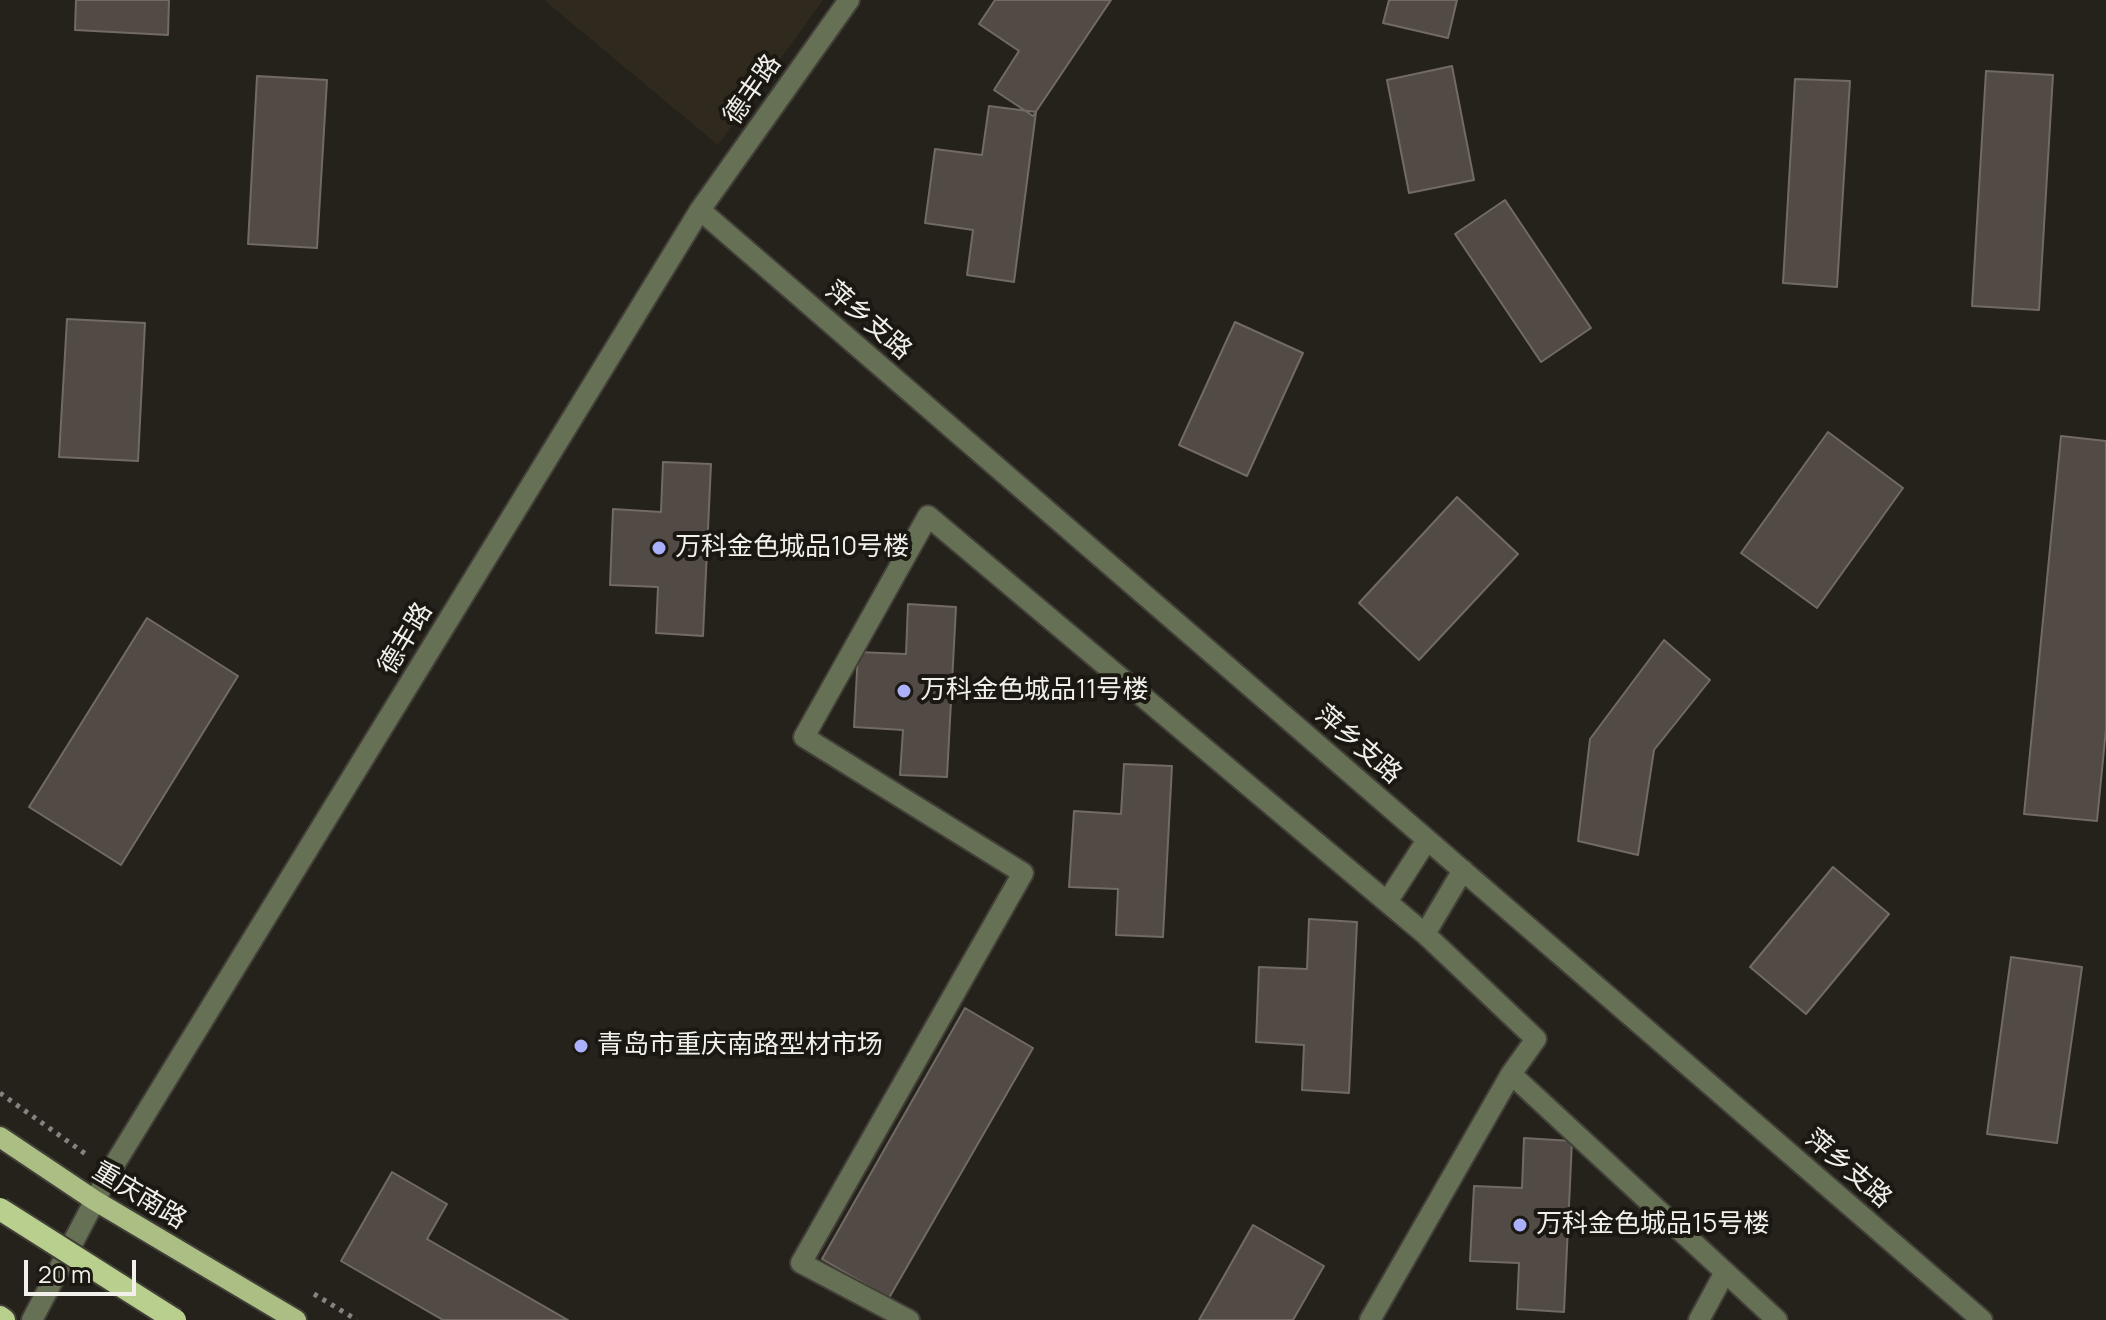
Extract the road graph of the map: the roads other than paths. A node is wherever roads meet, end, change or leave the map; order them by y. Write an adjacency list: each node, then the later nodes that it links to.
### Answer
1 (849, 0): 2 (street, 德丰路)
2 (700, 210): 3 (street, 萍乡支路); 9 (street, 德丰路)
3 (1427, 840): 4 (street, 萍乡支路); 5 (street)
4 (1463, 870): 6 (street); 19 (street, 萍乡支路)
5 (1387, 902): 6 (street); 15 (street)
6 (1425, 934): 7 (street)
7 (1511, 1074): 11 (street); 16 (street)
8 (0, 1137): 9 (main road, 重庆南路)
9 (94, 1200): 12 (street, 德丰路); 14 (main road, 重庆南路)
10 (0, 1209): 13 (highway, bridge)
11 (1725, 1272): 17 (street); 18 (street)
12 (32, 1320)
13 (175, 1320)
14 (296, 1320)
15 (909, 1320)
16 (1370, 1320)
17 (1699, 1320)
18 (1777, 1320)
19 (1982, 1320)

